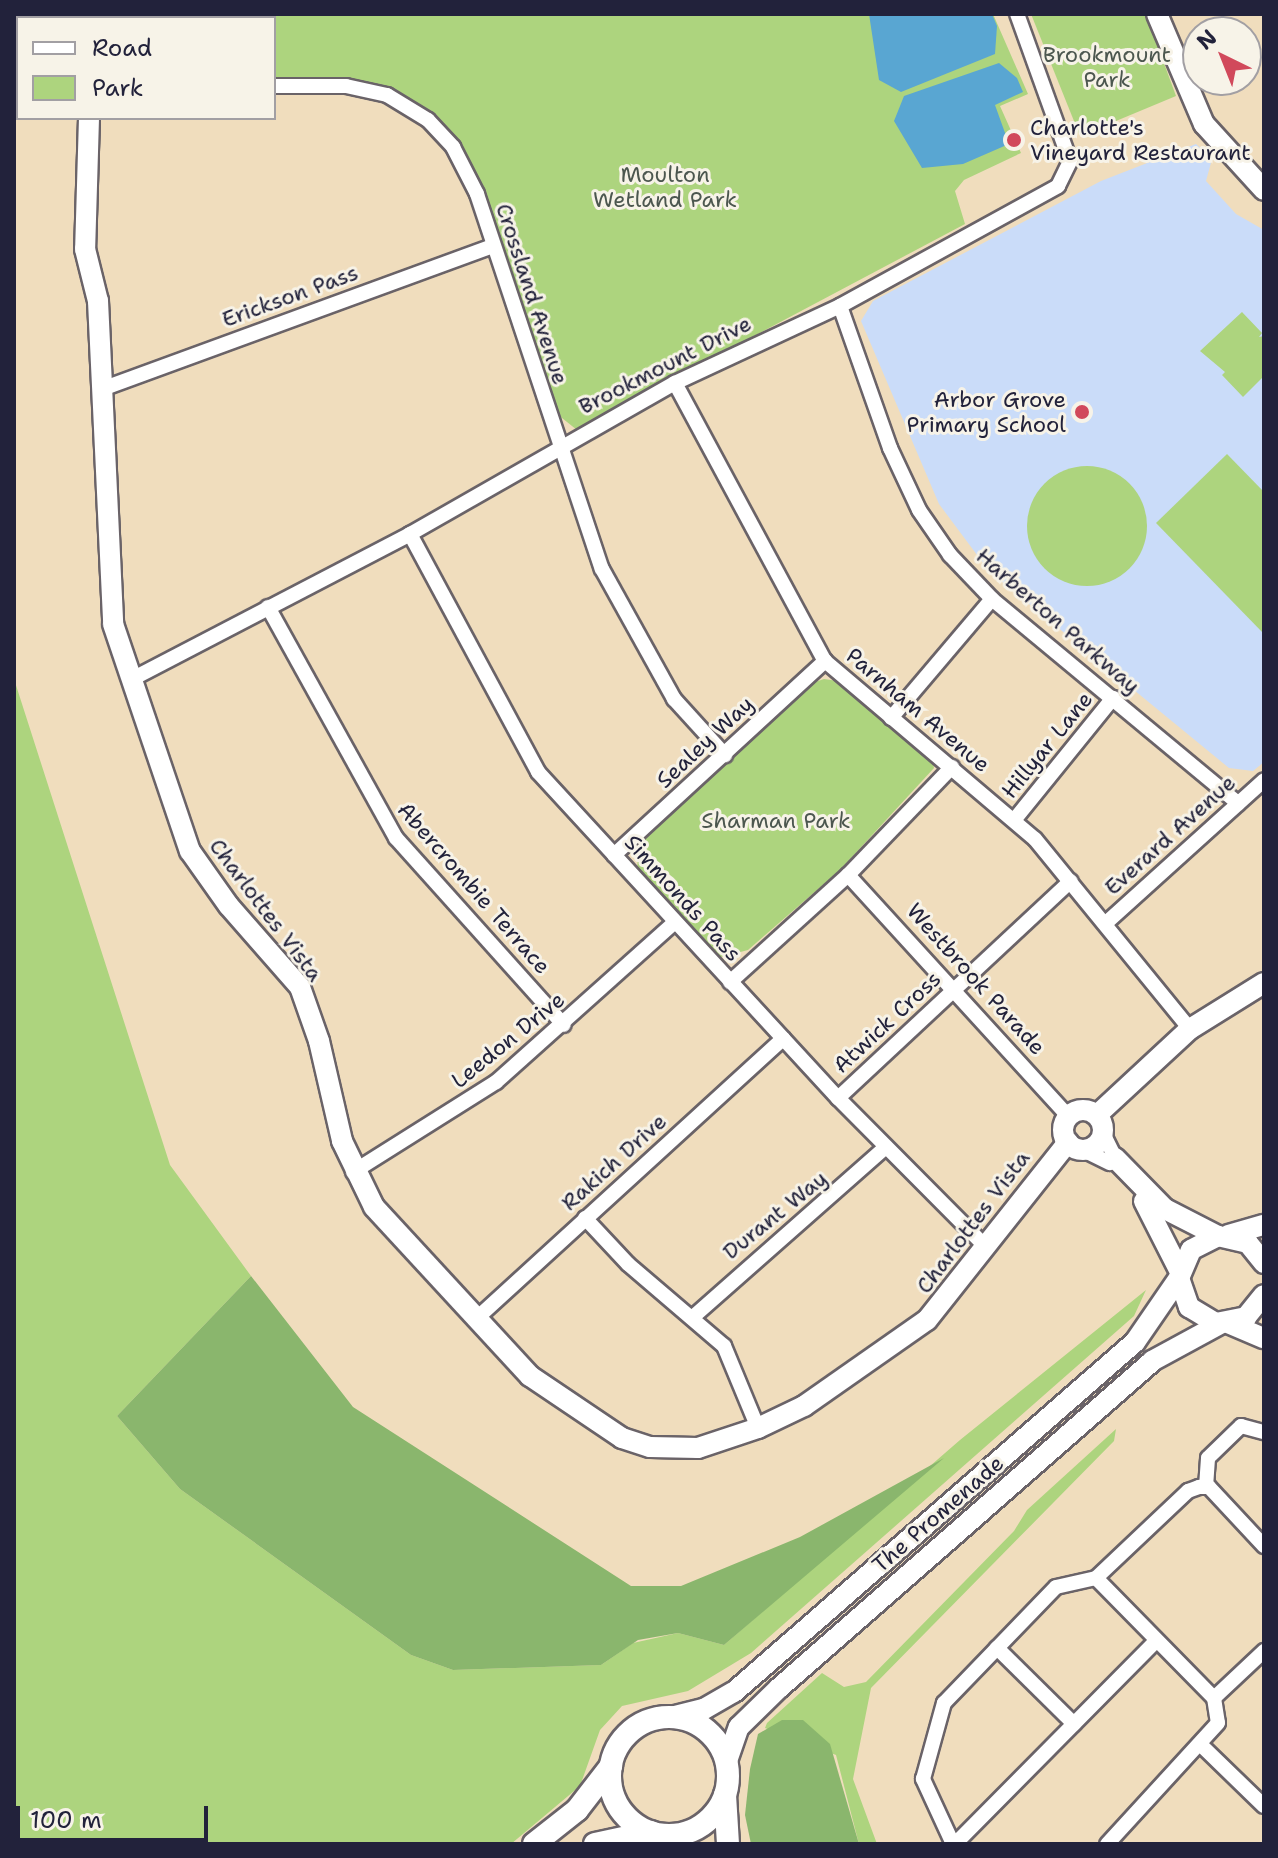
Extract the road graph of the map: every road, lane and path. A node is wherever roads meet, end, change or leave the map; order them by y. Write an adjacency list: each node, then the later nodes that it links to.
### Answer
1 (1017, 14): 7 (street, Brookmount Drive)
2 (1157, 14): 5 (street)
3 (276, 86): 6 (street, Crossland Avenue)
4 (89, 120): 9 (street, Charlottes Vista)
5 (1264, 190)
6 (493, 246): 9 (street, Erickson Pass); 10 (street, Crossland Avenue)
7 (840, 306): 8 (street, Brookmount Drive); 12 (street, Harberton Parkway)
8 (675, 383): 10 (street, Brookmount Drive); 14 (street, Parnham Avenue)
9 (102, 389): 15 (street, Charlottes Vista)
10 (560, 446): 11 (street, Brookmount Drive); 18 (street, Crossland Avenue)
11 (410, 534): 13 (street, Brookmount Drive); 23 (street, Simmonds Pass)
12 (992, 599): 16 (street, Harberton Parkway); 17 (street)
13 (268, 607): 15 (street, Brookmount Drive); 31 (street, Abercrombie Terrace)
14 (825, 661): 17 (street, Parnham Avenue); 18 (street, Sealey Way)
15 (132, 679): 40 (street, Charlottes Vista)
16 (1113, 698): 21 (street, Harberton Parkway); 22 (street, Hillyar Lane)
17 (891, 718): 19 (street, Parnham Avenue)
18 (725, 755): 23 (street, Sealey Way)
19 (952, 767): 22 (street, Parnham Avenue); 24 (street)
20 (1264, 780): 21 (street, Everard Avenue)
21 (1238, 803): 27 (street, Everard Avenue)
22 (1015, 819): 25 (street, Parnham Avenue)
23 (614, 855): 26 (street, Simmonds Pass)
24 (848, 875): 28 (street); 30 (street, Westbrook Parade)
25 (1071, 881): 27 (street, Parnham Avenue); 30 (street, Atwick Cross)
26 (675, 922): 28 (street, Simmonds Pass); 31 (street, Leedon Drive)
27 (1106, 923): 32 (street, Parnham Avenue)
28 (730, 982): 33 (street, Simmonds Pass)
29 (1264, 983): 32 (street)
30 (955, 989): 34 (street, Atwick Cross); 35 (street, Westbrook Parade)
31 (564, 1025): 40 (street, Leedon Drive)
32 (1190, 1029): 36 (street)
33 (783, 1039): 34 (street, Simmonds Pass); 41 (street, Rakich Drive)
34 (838, 1098): 38 (street, Simmonds Pass)
35 (1068, 1116): 36 (street); 37 (street)
36 (1100, 1124): 37 (street); 39 (street)
37 (1075, 1146): 39 (street); 44 (street, Charlottes Vista)
38 (886, 1147): 44 (street, Simmonds Pass); 48 (street, Durant Way)
39 (1112, 1160): 43 (street); 46 (street)
40 (353, 1172): 49 (street, Charlottes Vista)
41 (585, 1218): 48 (street); 49 (street, Rakich Drive)
42 (1264, 1225): 43 (street)
43 (1221, 1236): 45 (street); 46 (street, The Promenade)
44 (986, 1247): 52 (street, Charlottes Vista)
45 (1264, 1263)
46 (1179, 1275): 50 (street); 61 (street, The Promenade)
47 (1264, 1295): 50 (street, The Promenade)
48 (693, 1317): 52 (street)
49 (476, 1319): 52 (street, Charlottes Vista)
50 (1225, 1323): 51 (street); 64 (street, The Promenade)
51 (1264, 1338)
52 (758, 1428)
53 (1264, 1432): 54 (street)
54 (1206, 1487): 55 (street); 56 (street)
55 (1264, 1546)
56 (1096, 1578): 57 (street); 58 (street)
57 (1156, 1641): 60 (street); 62 (street)
58 (997, 1648): 62 (street); 74 (street)
59 (1264, 1651): 60 (street)
60 (1214, 1698): 63 (street)
61 (671, 1717): 64 (main road); 65 (main road)
62 (1074, 1724): 74 (street)
63 (1202, 1746): 67 (street); 75 (street)
64 (727, 1761): 66 (main road)
65 (611, 1766): 68 (main road); 70 (main road)
66 (726, 1794): 69 (main road); 73 (main road)
67 (1264, 1806)
68 (651, 1832): 69 (main road); 71 (main road)
69 (676, 1835): 72 (main road)
70 (534, 1844)
71 (595, 1844)
72 (698, 1844)
73 (728, 1844)
74 (954, 1844)
75 (1107, 1844)

